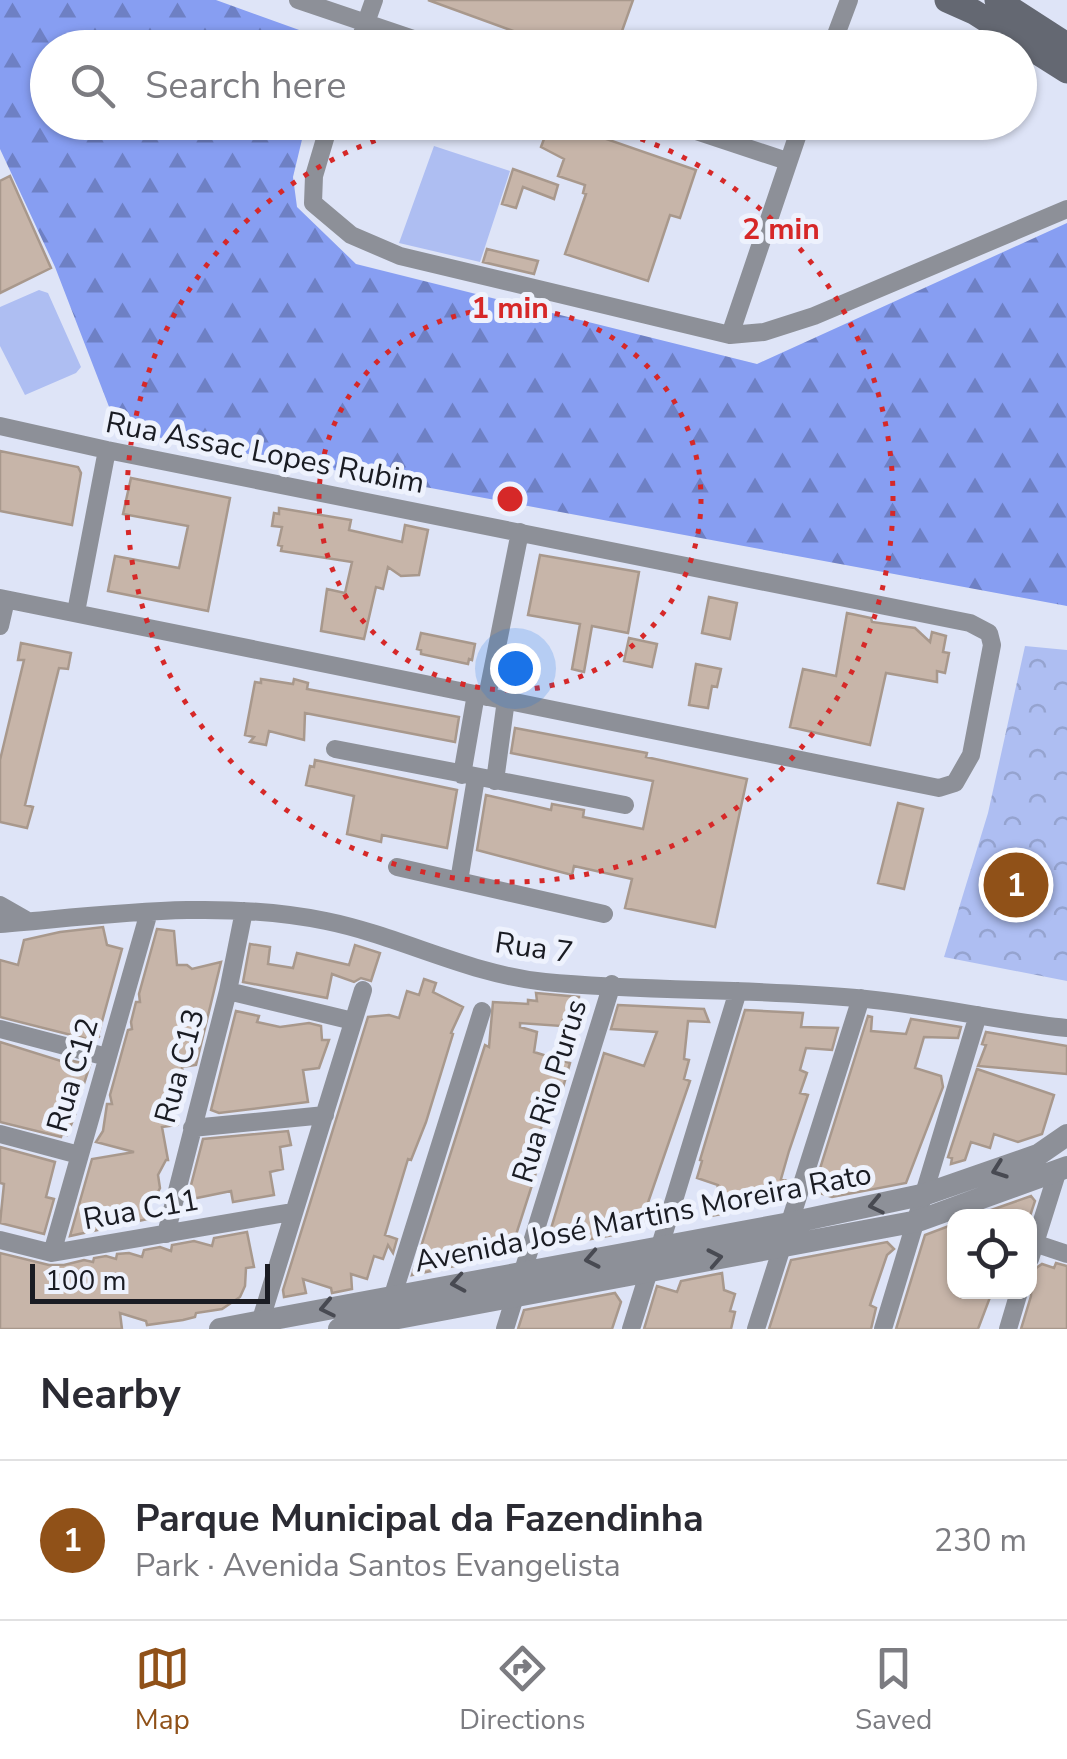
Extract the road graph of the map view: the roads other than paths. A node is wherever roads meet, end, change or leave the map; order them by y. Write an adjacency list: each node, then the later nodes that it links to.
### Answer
1 (298, 0): 6 (street)
2 (374, 0): 6 (street)
3 (849, 0): 9 (street)
4 (947, 0): 10 (main road)
5 (997, 0): 11 (main road)
6 (366, 23): 7 (street); 8 (street)
7 (364, 30)
8 (387, 30)
9 (838, 30)
10 (1002, 30)
11 (1067, 46)
12 (1037, 52): 13 (main road)
13 (1067, 71)
14 (324, 140): 19 (street)
15 (724, 140): 17 (street)
16 (796, 140): 17 (street)
17 (788, 161): 19 (street)
18 (1067, 209): 19 (street)
19 (730, 335)
20 (0, 426): 21 (street, Rua Assac Lopes Rubim)
21 (107, 450): 22 (street, Rua Assac Lopes Rubim); 24 (street)
22 (520, 532): 26 (street); 26 (street, Rua Assac Lopes Rubim)
23 (3, 599): 24 (street); 25 (street)
24 (76, 612): 26 (street)
25 (0, 626)
26 (490, 697): 28 (street); 28 (street)
27 (336, 748): 28 (street)
28 (478, 778): 29 (street); 31 (street)
29 (625, 805)
30 (396, 867): 31 (street)
31 (460, 881): 35 (street)
32 (0, 904): 36 (street)
33 (244, 910): 34 (street, Rua 7); 38 (street, Rua 7); 40 (street, Rua C13)
34 (148, 912): 36 (street, Rua 7); 48 (street, Rua C12)
35 (604, 914)
36 (28, 922): 37 (street, Rua 7)
37 (0, 924)
38 (612, 984): 41 (street, Rua 7); 67 (street, Rua Rio Purus)
39 (363, 990): 45 (street)
40 (228, 991): 45 (street); 50 (street, Rua C13)
41 (738, 991): 42 (street, Rua 7); 62 (street)
42 (861, 998): 44 (street, Rua 7); 59 (street)
43 (482, 1012): 68 (street)
44 (978, 1015): 46 (street, Rua 7); 55 (street)
45 (353, 1021): 49 (street)
46 (1067, 1028)
47 (0, 1030): 48 (street)
48 (107, 1057): 53 (street, Rua C12)
49 (325, 1115): 50 (street); 56 (street)
50 (192, 1128): 58 (street, Rua C13)
51 (0, 1134): 53 (street)
52 (1067, 1135): 55 (street, Avenida José Martins Moreira Rato, one-way to 55)
53 (79, 1154): 64 (street, Rua C12)
54 (1062, 1169): 57 (street, Avenida José Martins Moreira Rato); 60 (street)
55 (926, 1194): 57 (street); 59 (street, Avenida José Martins Moreira Rato, one-way to 59)
56 (292, 1212): 58 (street, Rua C11); 72 (street)
57 (918, 1221): 59 (street, Avenida José Martins Moreira Rato); 78 (street)
58 (166, 1234): 64 (street, Rua C11)
59 (786, 1234): 62 (street, Avenida José Martins Moreira Rato); 66 (street, Avenida José Martins Moreira Rato, one-way to 59); 77 (street)
60 (1037, 1237)
61 (0, 1240): 64 (street, Rua C11)
62 (660, 1246): 67 (street, Avenida José Martins Moreira Rato, one-way to 67)
63 (1037, 1251): 65 (street)
64 (52, 1253)
65 (1067, 1254)
66 (650, 1271): 69 (street, Avenida José Martins Moreira Rato); 76 (street)
67 (522, 1272): 68 (street, Avenida José Martins Moreira Rato, one-way to 68); 69 (street, Rua Rio Purus)
68 (393, 1294): 72 (street, Avenida José Martins Moreira Rato, one-way to 72)
69 (516, 1296): 71 (street, Avenida José Martins Moreira Rato); 75 (street, Rua Rio Purus)
70 (1018, 1299): 79 (street)
71 (382, 1324): 74 (street, Avenida José Martins Moreira Rato)
72 (259, 1325): 73 (street, Avenida José Martins Moreira Rato)
73 (220, 1329)
74 (339, 1329)
75 (505, 1329)
76 (630, 1329)
77 (756, 1329)
78 (882, 1329)
79 (1008, 1329)

